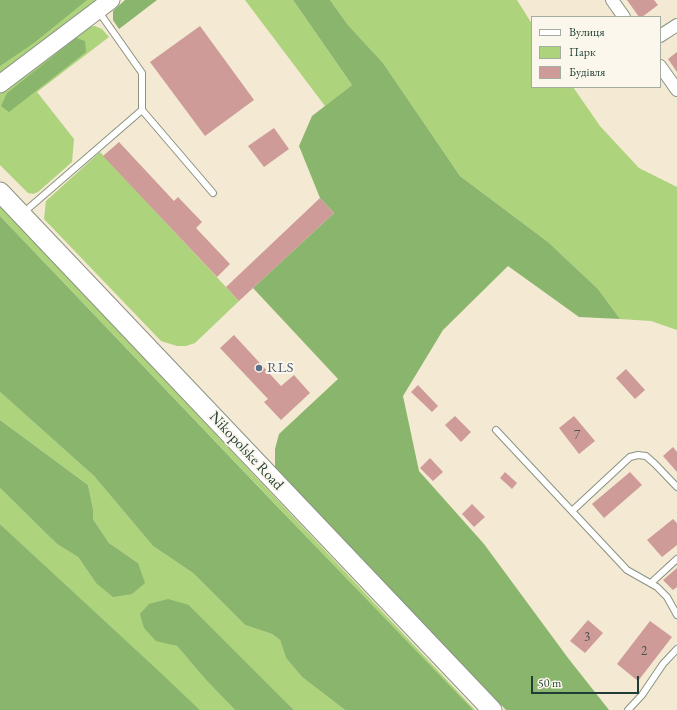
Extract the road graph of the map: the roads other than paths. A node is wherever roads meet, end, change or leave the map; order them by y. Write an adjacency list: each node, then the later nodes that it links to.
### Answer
1 (111, 0): 3 (street)
2 (612, 0): 4 (street)
3 (98, 10): 8 (street); 10 (lane)
4 (623, 16)
5 (677, 25): 6 (street)
6 (661, 35)
7 (661, 67): 9 (street)
8 (0, 84)
9 (677, 90)
10 (142, 110): 12 (lane); 13 (lane)
11 (0, 192): 13 (main road, Nikopolske Road)
12 (213, 193)
13 (22, 214): 21 (main road, Nikopolske Road)
14 (496, 430): 16 (lane)
15 (677, 487): 16 (lane)
16 (572, 511): 18 (lane)
17 (677, 559): 18 (lane)
18 (651, 583): 19 (lane)
19 (677, 615)
20 (677, 649): 22 (lane)
21 (492, 710)
22 (628, 710)

